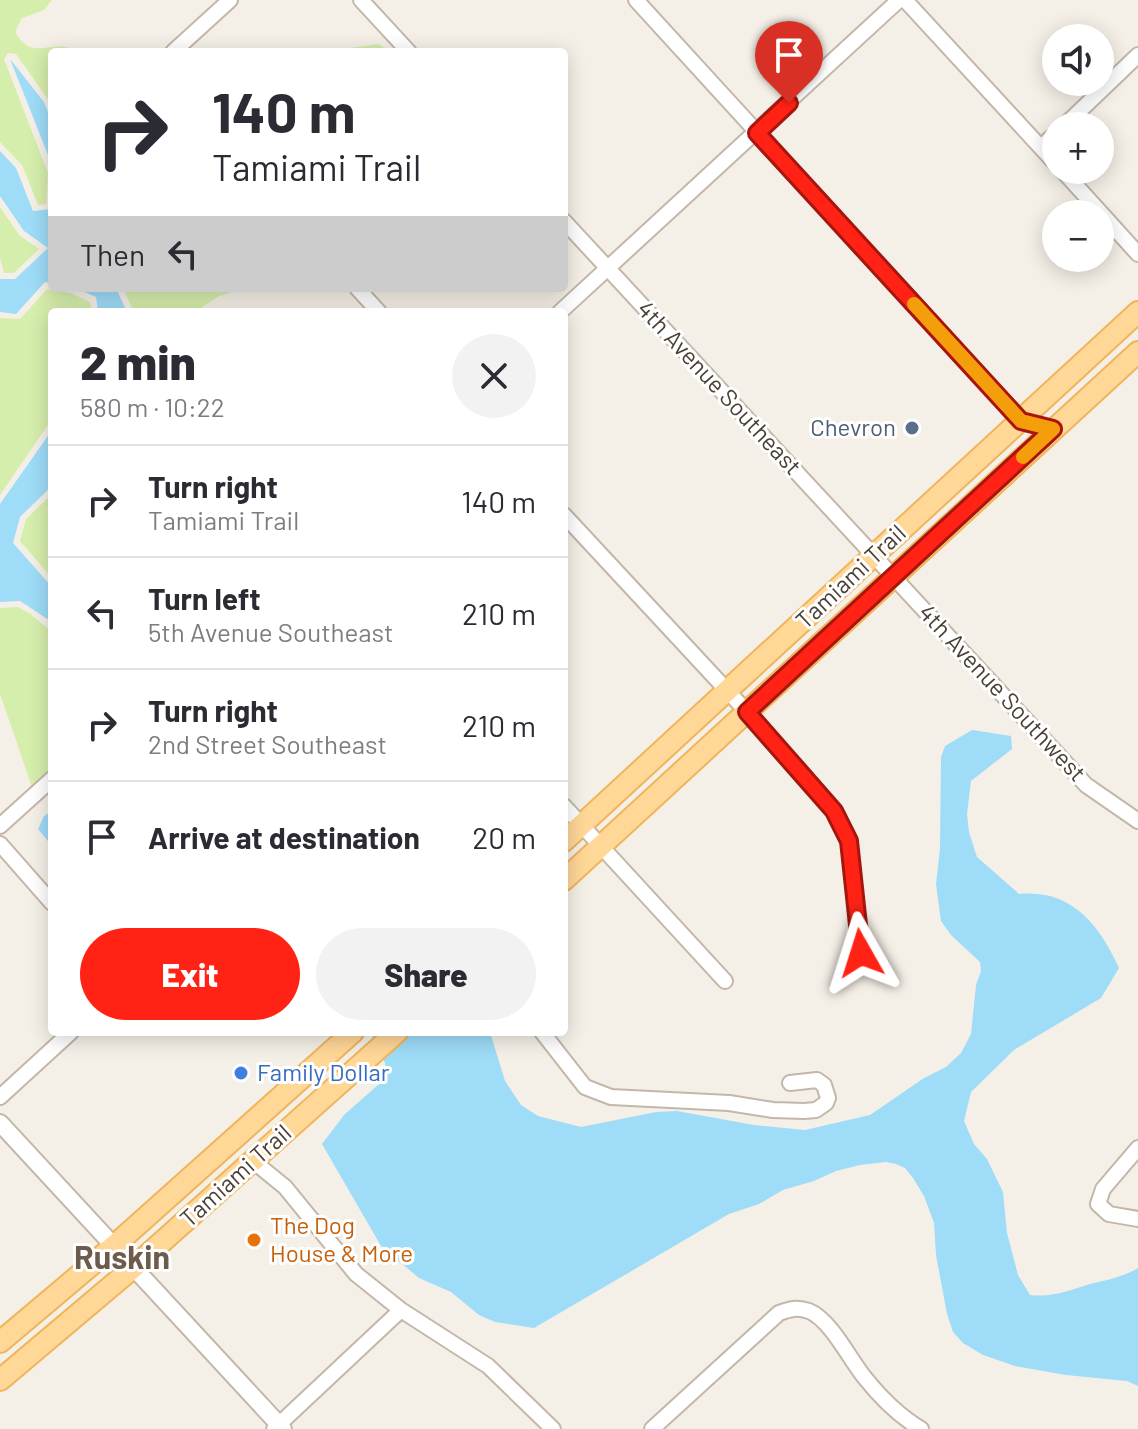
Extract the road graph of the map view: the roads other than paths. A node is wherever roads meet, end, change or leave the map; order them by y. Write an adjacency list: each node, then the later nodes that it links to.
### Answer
1 (230, 0): 6 (street)
2 (361, 0): 7 (street)
3 (636, 0): 10 (street)
4 (899, 0): 10 (street)
5 (905, 0): 11 (street)
6 (177, 48)
7 (405, 48)
8 (1138, 55): 9 (street)
9 (1079, 112)
10 (757, 133): 15 (street); 21 (street)
11 (1041, 147)
12 (1075, 184): 14 (street)
13 (568, 225): 15 (street, 4th Avenue Southeast)
14 (1138, 254)
15 (607, 268): 18 (street); 24 (street, 4th Avenue Southeast)
16 (361, 292): 17 (street)
17 (375, 308)
18 (564, 308)
19 (1138, 312): 21 (main road, Tamiami Trail)
20 (1138, 352): 22 (main road, Tamiami Trail)
21 (1021, 421): 22 (street); 24 (main road, Tamiami Trail)
22 (1053, 429): 25 (main road, Tamiami Trail)
23 (568, 519): 26 (street)
24 (875, 555): 25 (street, 4th Avenue Southwest); 26 (main road, Tamiami Trail)
25 (895, 577): 27 (main road, Tamiami Trail); 30 (street, 4th Avenue Southwest)
26 (727, 691): 27 (street); 31 (main road, Tamiami Trail)
27 (747, 712): 35 (main road, Tamiami Trail); 38 (street)
28 (48, 783): 32 (street)
29 (568, 810): 31 (street)
30 (1138, 821)
31 (581, 825): 33 (main road, Tamiami Trail); 35 (street)
32 (0, 826)
33 (568, 837)
34 (0, 844): 37 (street)
35 (601, 845): 36 (main road, Tamiami Trail); 39 (street)
36 (568, 876)
37 (48, 898)
38 (861, 953)
39 (725, 981)
40 (67, 1036): 45 (street)
41 (349, 1036): 50 (main road, Tamiami Trail)
42 (393, 1036): 48 (main road, Tamiami Trail)
43 (545, 1036): 44 (street)
44 (790, 1083)
45 (0, 1097)
46 (0, 1123): 50 (street)
47 (1138, 1148): 49 (street)
48 (253, 1161): 51 (main road, Tamiami Trail); 52 (street)
49 (1138, 1219)
50 (115, 1245): 51 (street); 53 (main road, Tamiami Trail)
51 (135, 1266): 54 (main road, Tamiami Trail); 55 (street)
52 (401, 1310): 55 (street); 56 (street)
53 (0, 1342)
54 (0, 1380)
55 (278, 1428)
56 (553, 1429)
57 (652, 1429): 58 (street)
58 (921, 1429)

